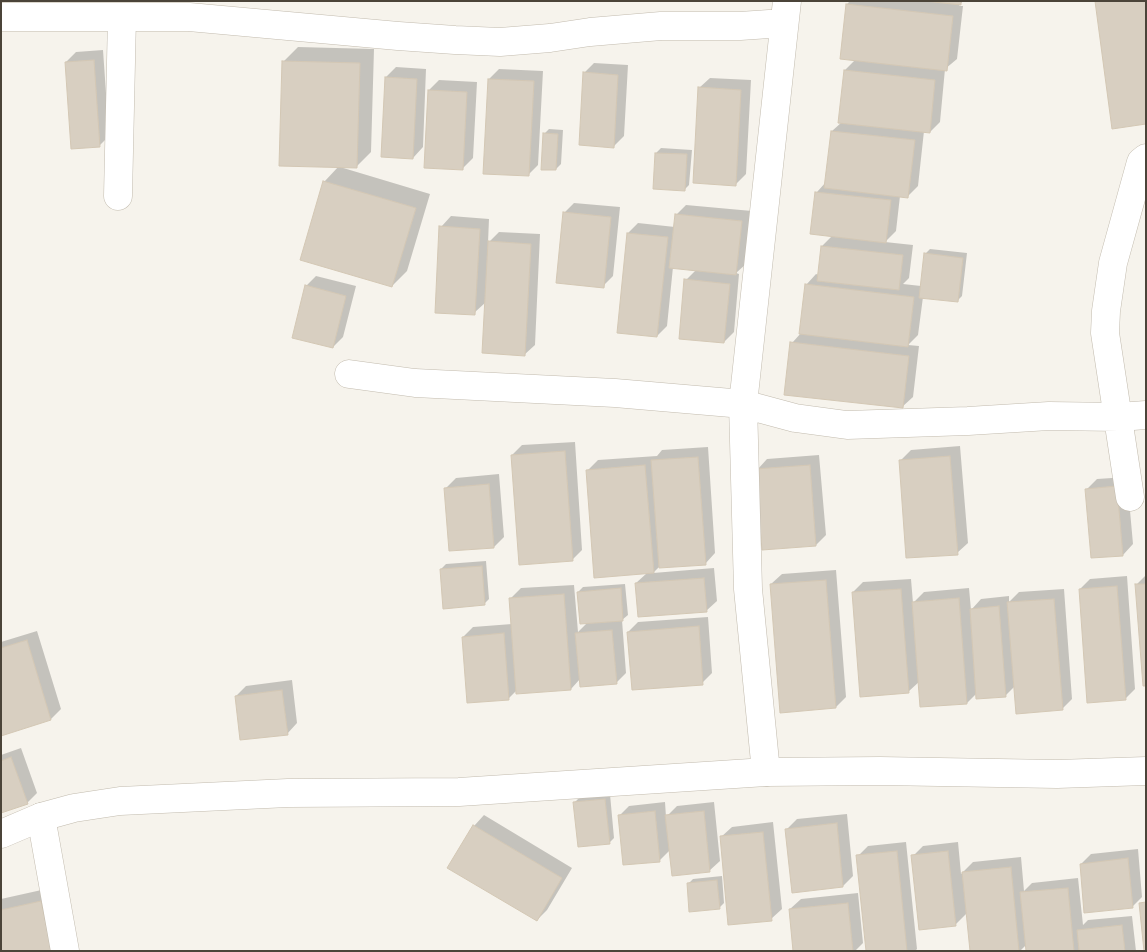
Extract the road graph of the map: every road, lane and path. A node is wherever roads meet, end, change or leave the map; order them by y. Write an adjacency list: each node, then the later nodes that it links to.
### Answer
1 (188, 9): 2 (street); 4 (street)
2 (785, 12): 8 (street)
3 (1, 17): 4 (street)
4 (122, 17): 6 (street)
5 (1146, 158): 10 (street)
6 (118, 196)
7 (349, 374): 8 (street)
8 (743, 404): 10 (street); 13 (street)
9 (1146, 415): 10 (street)
10 (1118, 417): 11 (street)
11 (1130, 497)
12 (1146, 771): 13 (street)
13 (766, 772): 14 (street)
14 (40, 817): 15 (street); 16 (street)
15 (1, 834)
16 (65, 951)

